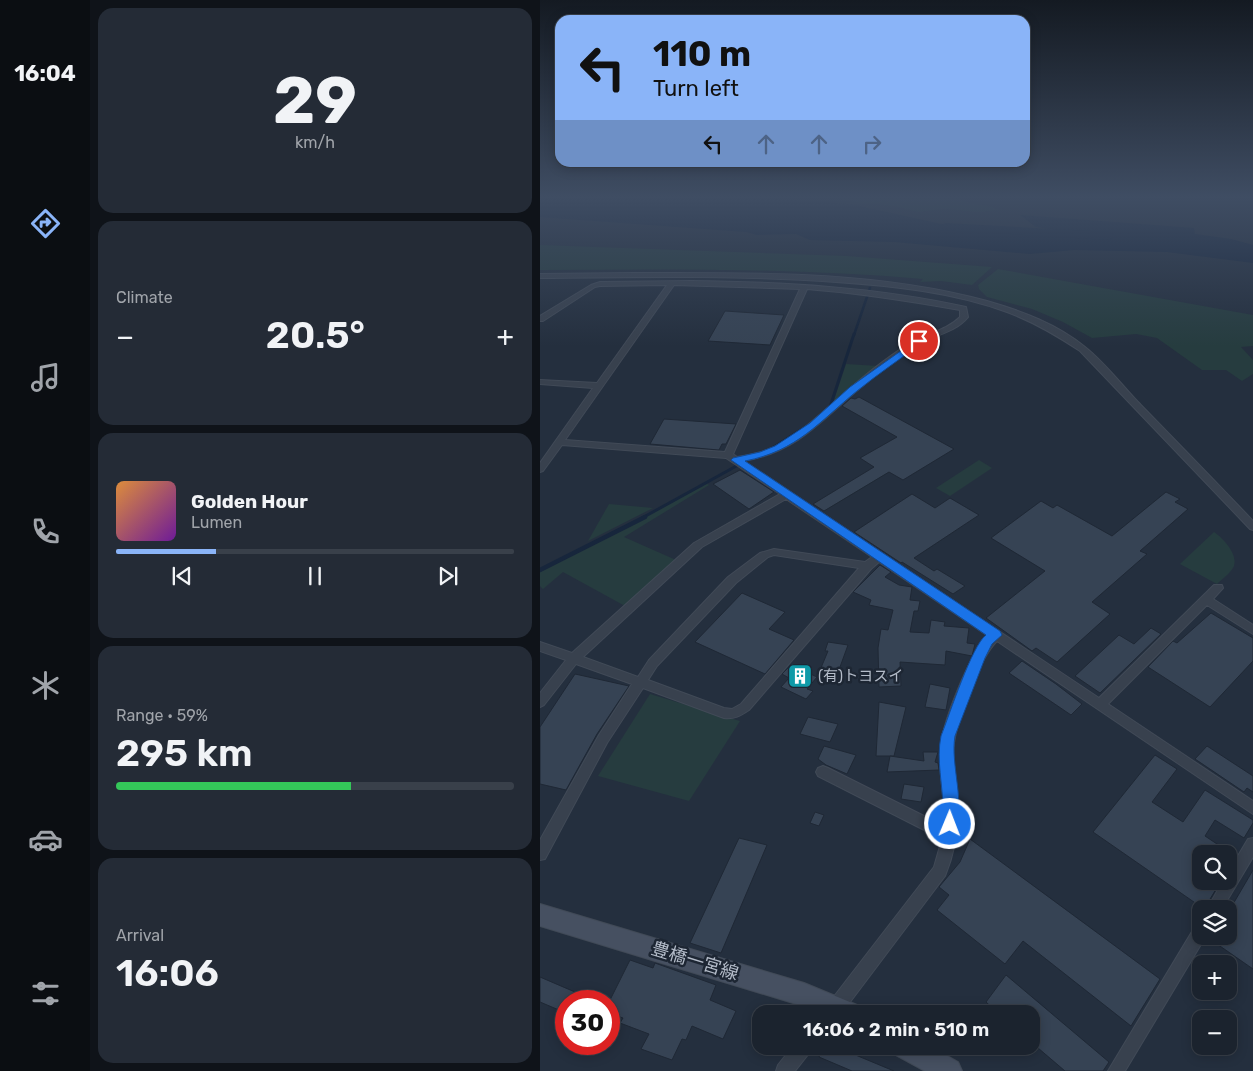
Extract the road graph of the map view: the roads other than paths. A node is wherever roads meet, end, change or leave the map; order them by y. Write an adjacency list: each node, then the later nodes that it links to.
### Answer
1 (540, 276): 11 (street)
2 (672, 282): 3 (street); 4 (street); 6 (street)
3 (804, 288): 8 (street); 8 (street)
4 (540, 319)
5 (540, 382): 6 (street)
6 (599, 386): 7 (street)
7 (559, 442): 8 (street); 9 (street)
8 (732, 457): 10 (street)
9 (540, 469)
10 (787, 494): 12 (street); 19 (street)
11 (1253, 527)
12 (879, 556): 13 (street); 17 (street)
13 (867, 566): 20 (street); 20 (street)
14 (1218, 588): 15 (street)
15 (1207, 600): 16 (street); 22 (street)
16 (1253, 630)
17 (996, 635): 22 (street); 25 (street)
18 (540, 646): 19 (street)
19 (574, 658): 20 (street); 21 (street)
20 (641, 682): 27 (street)
21 (540, 702)
22 (1100, 705): 24 (street)
23 (823, 772): 25 (street)
24 (1253, 808)
25 (948, 835): 32 (street)
26 (1253, 844): 28 (street)
27 (540, 854)
28 (1219, 900)
29 (540, 914): 31 (main road, 豊橋一宮線)
30 (1192, 945): 37 (street)
31 (825, 1005)
32 (843, 1005)
33 (797, 1055): 35 (street)
34 (921, 1055): 36 (main road)
35 (784, 1071)
36 (949, 1071)
37 (1116, 1071)

